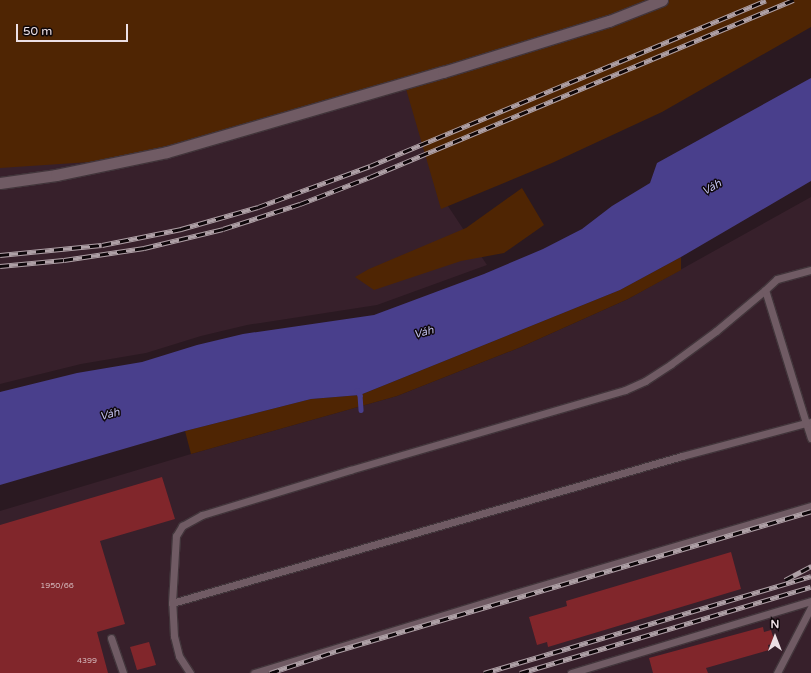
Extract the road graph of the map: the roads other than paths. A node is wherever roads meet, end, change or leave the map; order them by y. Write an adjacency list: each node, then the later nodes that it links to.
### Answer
1 (662, 0): 2 (street)
2 (0, 182)
3 (811, 270): 4 (lane)
4 (764, 290): 5 (lane); 9 (lane)
5 (809, 423): 6 (lane); 9 (lane)
6 (811, 438)
7 (811, 506): 14 (lane)
8 (811, 601): 15 (lane)
9 (172, 603): 13 (lane)
10 (811, 608): 16 (lane)
11 (111, 638): 12 (lane)
12 (123, 673)
13 (190, 673)
14 (254, 673)
15 (571, 673)
16 (777, 673)

